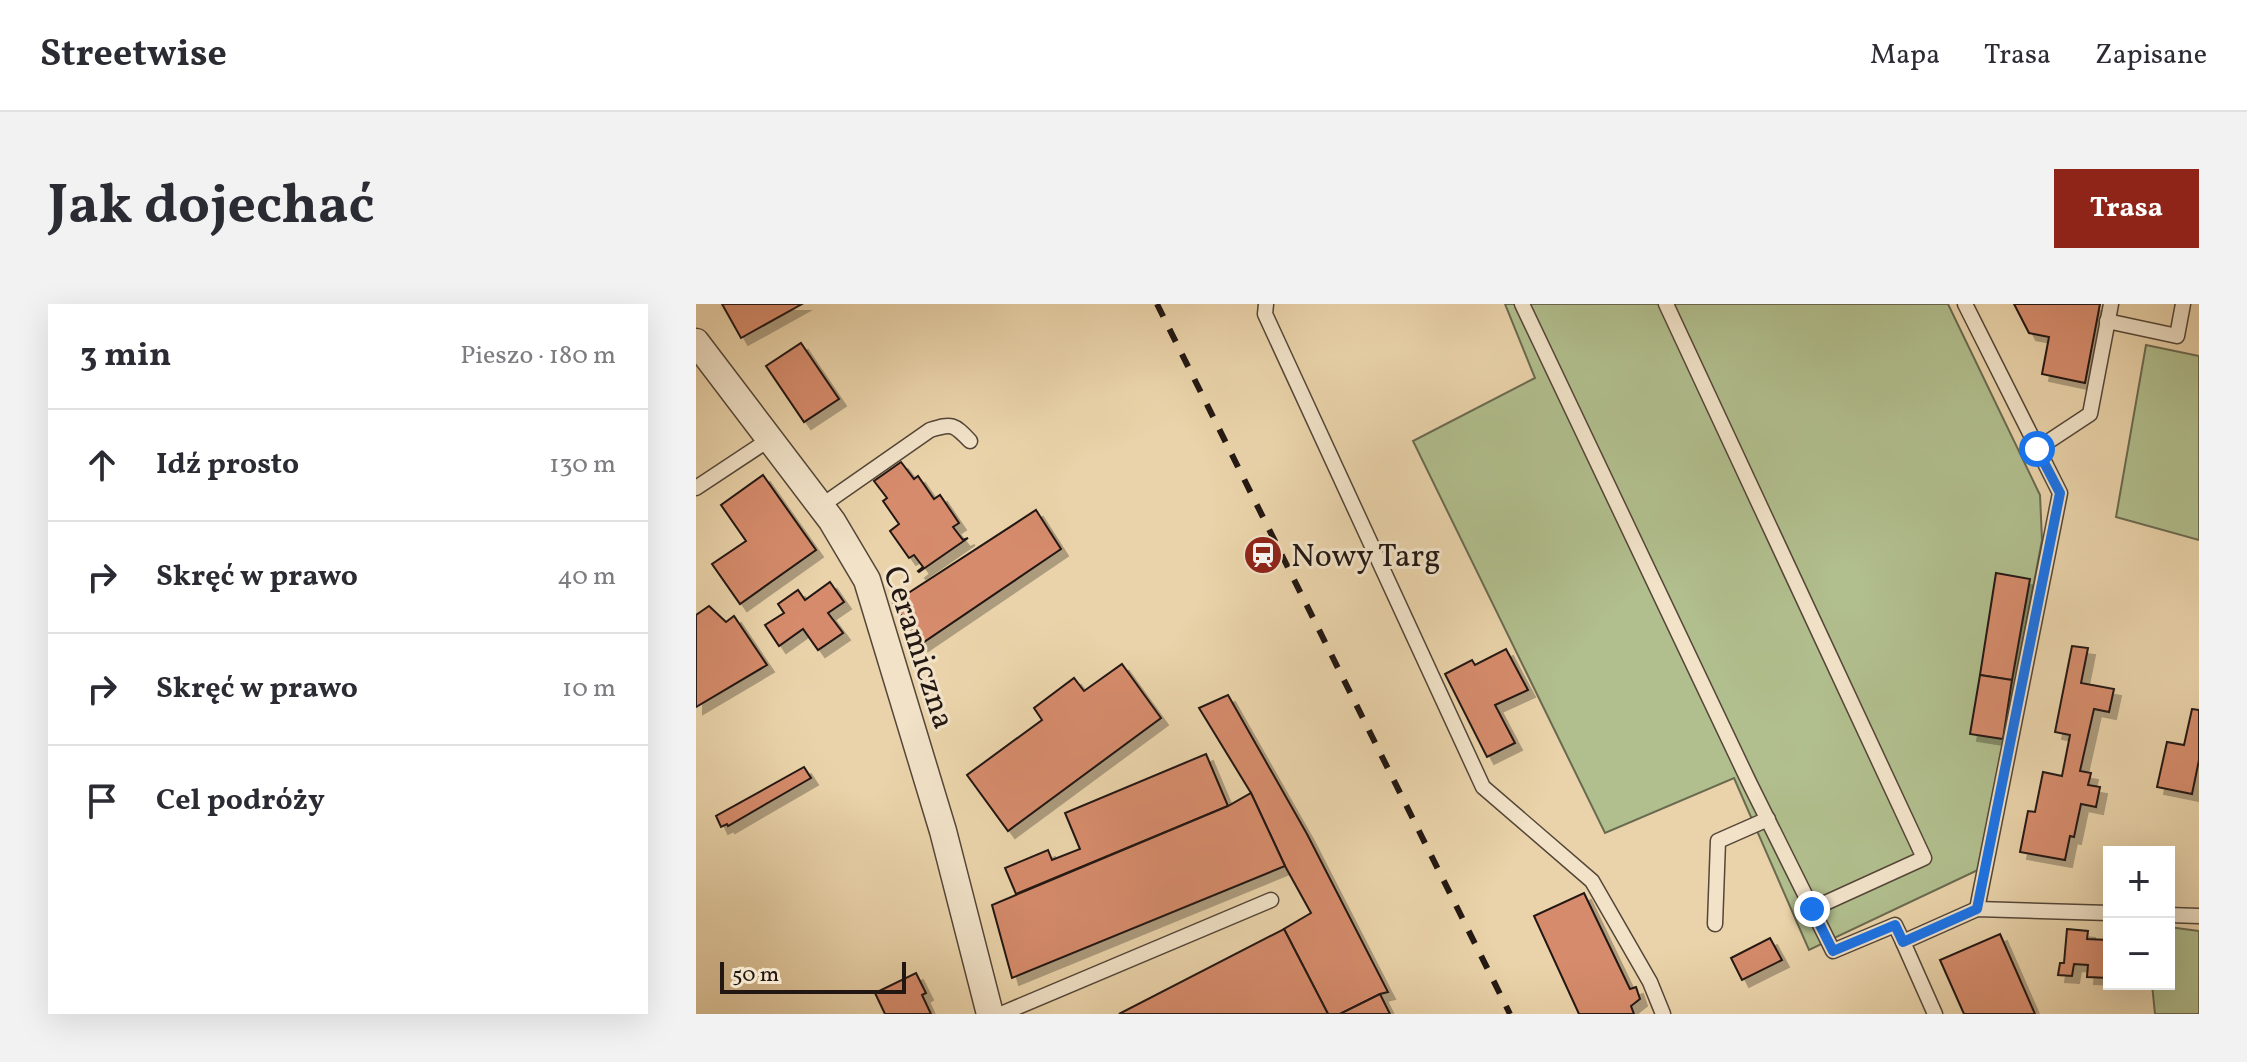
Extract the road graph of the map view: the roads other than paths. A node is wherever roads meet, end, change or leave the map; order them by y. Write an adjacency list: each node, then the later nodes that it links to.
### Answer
1 (1266, 304): 25 (lane)
2 (1522, 304): 14 (lane)
3 (1666, 304): 16 (lane)
4 (1965, 304): 11 (lane)
5 (2111, 304): 7 (lane)
6 (2183, 304): 7 (lane)
7 (2107, 321): 11 (lane)
8 (696, 342): 9 (street, Ceramiczna)
9 (770, 439): 12 (lane); 13 (street, Ceramiczna)
10 (970, 441): 13 (lane)
11 (2037, 449): 17 (lane)
12 (696, 488)
13 (821, 506): 23 (street, Ceramiczna)
14 (1768, 819): 16 (lane); 21 (lane)
15 (1271, 900): 24 (lane)
16 (1812, 909): 22 (lane)
17 (1977, 909): 18 (lane); 22 (lane)
18 (2103, 913)
19 (2175, 915): 20 (lane)
20 (2199, 916)
21 (1715, 924)
22 (1903, 942): 26 (lane)
23 (990, 1014)
24 (1001, 1014)
25 (1663, 1014)
26 (1935, 1014)

